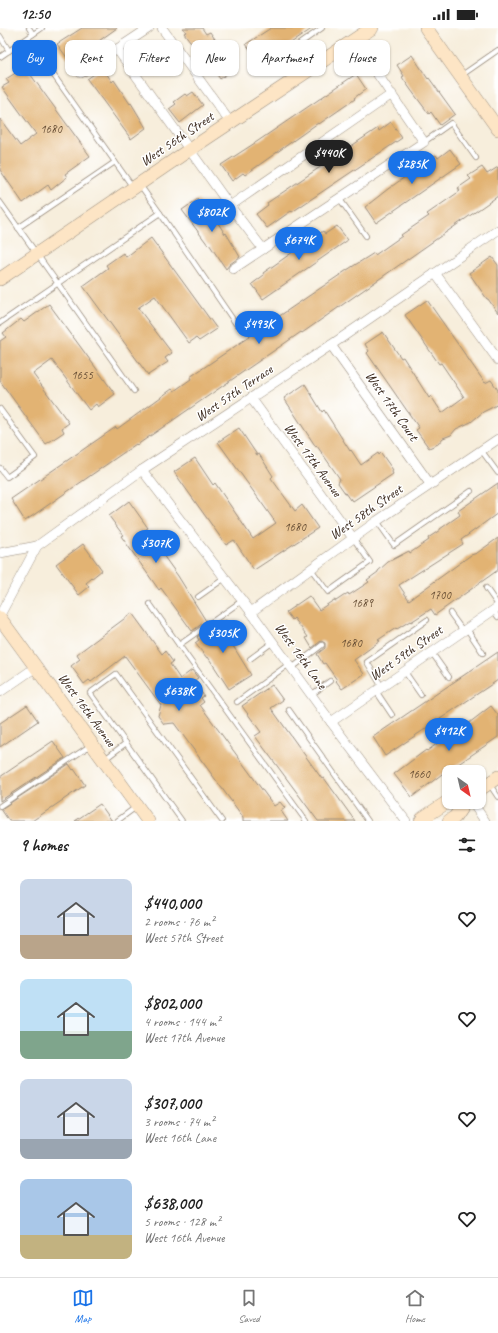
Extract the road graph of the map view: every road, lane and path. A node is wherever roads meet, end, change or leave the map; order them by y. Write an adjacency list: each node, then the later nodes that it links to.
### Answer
1 (29, 28): 8 (lane)
2 (42, 28): 8 (lane)
3 (149, 28): 12 (street)
4 (162, 28): 21 (street)
5 (322, 28): 10 (lane)
6 (372, 28): 11 (street, West 56th Street)
7 (426, 28): 19 (street)
8 (33, 34): 14 (lane)
9 (0, 36): 14 (lane)
10 (305, 40)
11 (354, 40)
12 (117, 50): 24 (street)
13 (498, 50): 19 (lane)
14 (9, 51): 16 (lane)
15 (334, 53): 21 (street, West 56th Street)
16 (0, 57)
17 (54, 76): 26 (lane)
18 (379, 76): 20 (street)
19 (460, 76): 22 (street)
20 (392, 94): 23 (street); 30 (street)
21 (230, 122): 24 (street, West 56th Street)
22 (498, 129)
23 (424, 142): 25 (lane); 28 (street)
24 (189, 150): 27 (street, West 56th Street); 30 (street)
25 (476, 158)
26 (115, 162): 27 (lane); 32 (lane)
27 (136, 186): 31 (lane); 36 (street, West 56th Street)
28 (339, 198): 34 (lane); 35 (street)
29 (0, 202): 32 (lane)
30 (230, 206): 35 (street)
31 (160, 213): 40 (lane); 42 (lane)
32 (18, 228): 36 (lane)
33 (498, 230): 38 (street, West 57th Terrace)
34 (366, 236)
35 (263, 249): 37 (street)
36 (37, 254): 39 (street, West 56th Street); 40 (lane)
37 (233, 269)
38 (435, 273): 43 (street, West 57th Terrace); 44 (street)
39 (0, 279)
40 (58, 284): 41 (lane); 45 (lane)
41 (0, 323)
42 (236, 324)
43 (331, 344): 46 (street, West 57th Terrace); 53 (street, West 17th Court)
44 (498, 360)
45 (134, 391)
46 (251, 398): 51 (street, West 57th Terrace); 56 (street, West 17th Avenue)
47 (0, 409): 50 (lane)
48 (498, 439): 49 (street, West 58th Street)
49 (481, 450): 52 (lane); 53 (street, West 58th Street)
50 (0, 468)
51 (142, 470): 57 (street, West 57th Terrace); 60 (street, West 16th Lane)
52 (498, 474)
53 (430, 484): 55 (street, West 58th Street)
54 (471, 491): 55 (lane)
55 (377, 521): 56 (street, West 58th Street)
56 (353, 538): 59 (street, West 58th Street); 59 (lane)
57 (37, 546): 58 (street, West 57th Terrace); 68 (street)
58 (0, 553)
59 (311, 569): 66 (street, West 58th Street)
60 (225, 578): 62 (lane); 63 (street, West 16th Lane)
61 (486, 588): 65 (lane)
62 (198, 597)
63 (243, 600): 66 (street, West 16th Lane); 72 (lane)
64 (150, 604): 72 (lane)
65 (497, 610): 70 (street, West 59th Street)
66 (252, 612): 71 (street, West 16th Lane)
67 (450, 613): 70 (lane)
68 (0, 617): 78 (street, West 16th Avenue)
69 (427, 620): 82 (lane)
70 (465, 630): 74 (street, West 59th Street); 75 (lane)
71 (273, 642): 76 (lane); 77 (street, West 16th Lane)
72 (179, 645): 105 (lane)
73 (322, 645): 77 (lane)
74 (432, 653): 79 (street, West 59th Street); 80 (lane)
75 (483, 653)
76 (250, 659)
77 (290, 666): 84 (street, West 16th Lane); 86 (lane)
78 (36, 668): 83 (street); 91 (street, West 16th Avenue)
79 (405, 672): 82 (street, West 59th Street); 85 (lane)
80 (449, 677)
81 (330, 681): 84 (lane)
82 (379, 689): 88 (lane); 89 (street, West 59th Street)
83 (0, 692)
84 (311, 695): 89 (street, West 16th Lane)
85 (421, 695)
86 (237, 702)
87 (288, 710): 106 (lane)
88 (392, 715)
89 (331, 722): 107 (street, West 16th Lane)
90 (126, 743): 92 (lane); 103 (lane); 104 (lane)
91 (92, 744): 92 (street, West 16th Avenue); 95 (lane)
92 (104, 760): 96 (street, West 16th Avenue)
93 (488, 783): 94 (lane)
94 (498, 797)
95 (0, 806)
96 (137, 806): 101 (lane); 102 (street, West 16th Avenue)
97 (442, 806): 108 (street)
98 (461, 809): 100 (street)
99 (477, 809): 109 (street)
100 (454, 820)
101 (117, 821)
102 (148, 821)
103 (182, 821)
104 (222, 821)
105 (306, 821)
106 (368, 821)
107 (406, 821)
108 (421, 821)
109 (485, 821)

